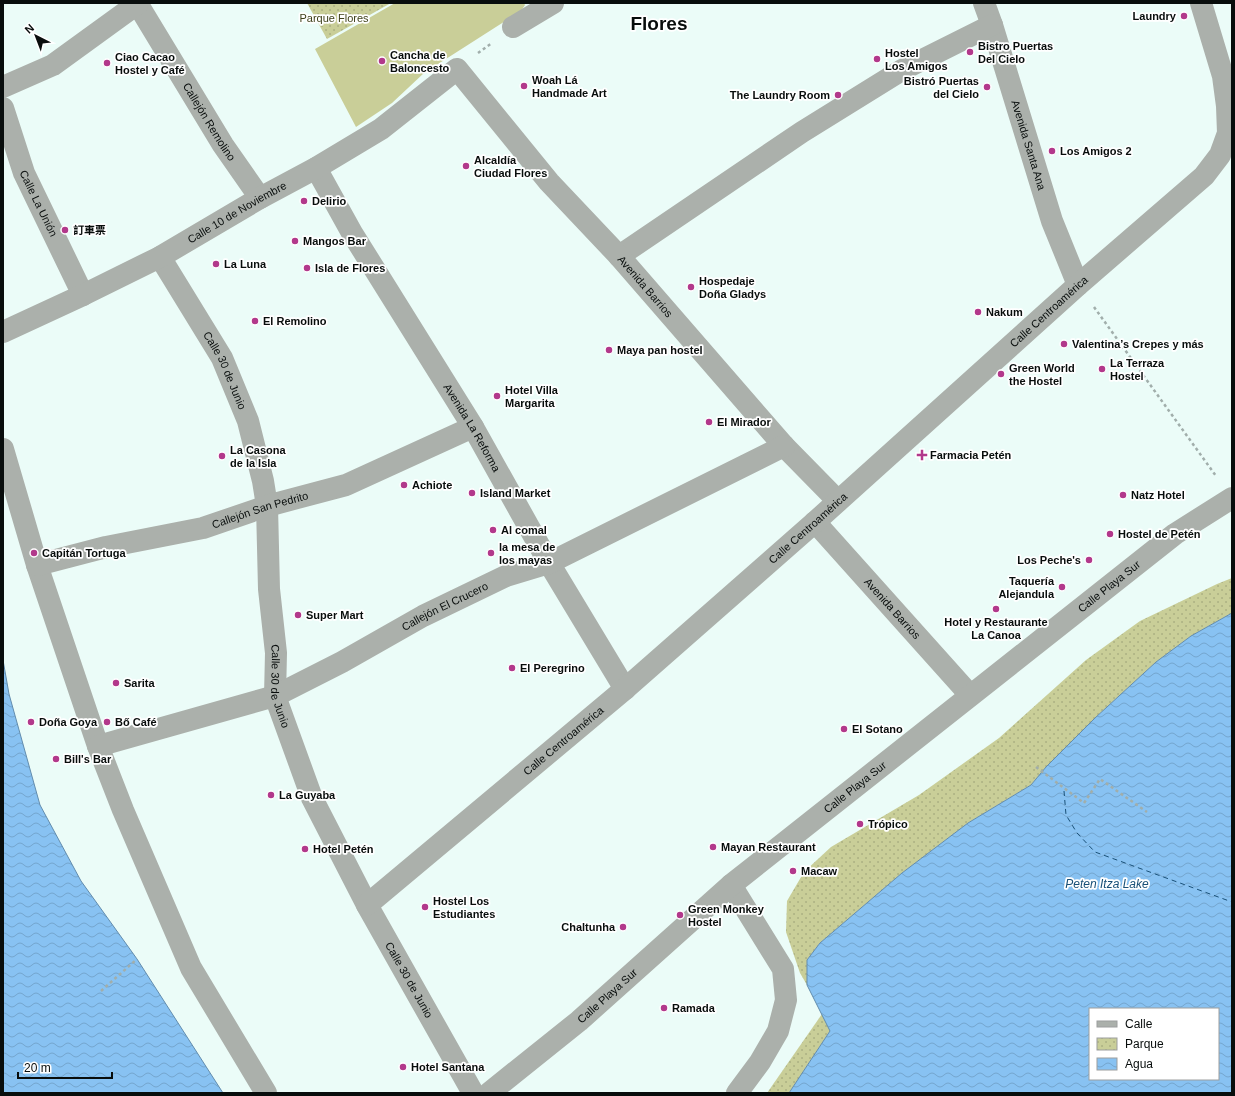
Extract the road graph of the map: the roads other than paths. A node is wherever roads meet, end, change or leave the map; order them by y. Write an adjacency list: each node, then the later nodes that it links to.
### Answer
1 (553, 3): 6 (street)
2 (984, 3): 5 (street, Avenida Santa Ana)
3 (1201, 3): 14 (street, Calle Centroamérica)
4 (137, 4): 8 (street); 11 (street, Callejón Remolino)
5 (992, 25): 12 (street); 14 (street, Avenida Santa Ana)
6 (513, 27)
7 (457, 69): 10 (street, Calle 10 de Noviembre); 12 (street, Avenida Barrios)
8 (3, 87)
9 (3, 108): 15 (street, Calle La Unión)
10 (316, 168): 11 (street, Calle 10 de Noviembre); 17 (street, Avenida La Reforma)
11 (260, 198): 13 (street, Calle 10 de Noviembre)
12 (619, 256): 18 (street, Avenida Barrios)
13 (160, 257): 15 (street, Calle 10 de Noviembre); 22 (street, Calle 30 de Junio)
14 (1078, 285): 21 (street, Calle Centroamérica)
15 (83, 295): 16 (street, Calle 10 de Noviembre)
16 (3, 332)
17 (473, 426): 22 (street, Callejón San Pedrito); 24 (street, Avenida La Reforma)
18 (784, 446): 21 (street, Avenida Barrios); 24 (street, Callejón El Crucero)
19 (3, 449): 25 (street)
20 (1232, 498): 27 (street, Calle Playa Sur)
21 (838, 501): 23 (street, Calle Centroamérica)
22 (266, 506): 25 (street, Callejón San Pedrito); 28 (street, Calle 30 de Junio)
23 (815, 522): 26 (street, Calle Centroamérica); 27 (street, Avenida Barrios)
24 (549, 563): 26 (street, Avenida La Reforma); 28 (street, Callejón El Crucero)
25 (36, 565): 29 (street)
26 (624, 689): 31 (street, Calle Centroamérica)
27 (970, 695): 30 (street, Calle Playa Sur)
28 (275, 696): 29 (street, Callejón El Crucero); 31 (street, Calle 30 de Junio)
29 (98, 746): 32 (street)
30 (731, 885): 34 (street, Calle Playa Sur); 35 (street)
31 (367, 904): 33 (street, Calle 30 de Junio)
32 (266, 1093)
33 (473, 1093)
34 (490, 1093)
35 (737, 1093)

